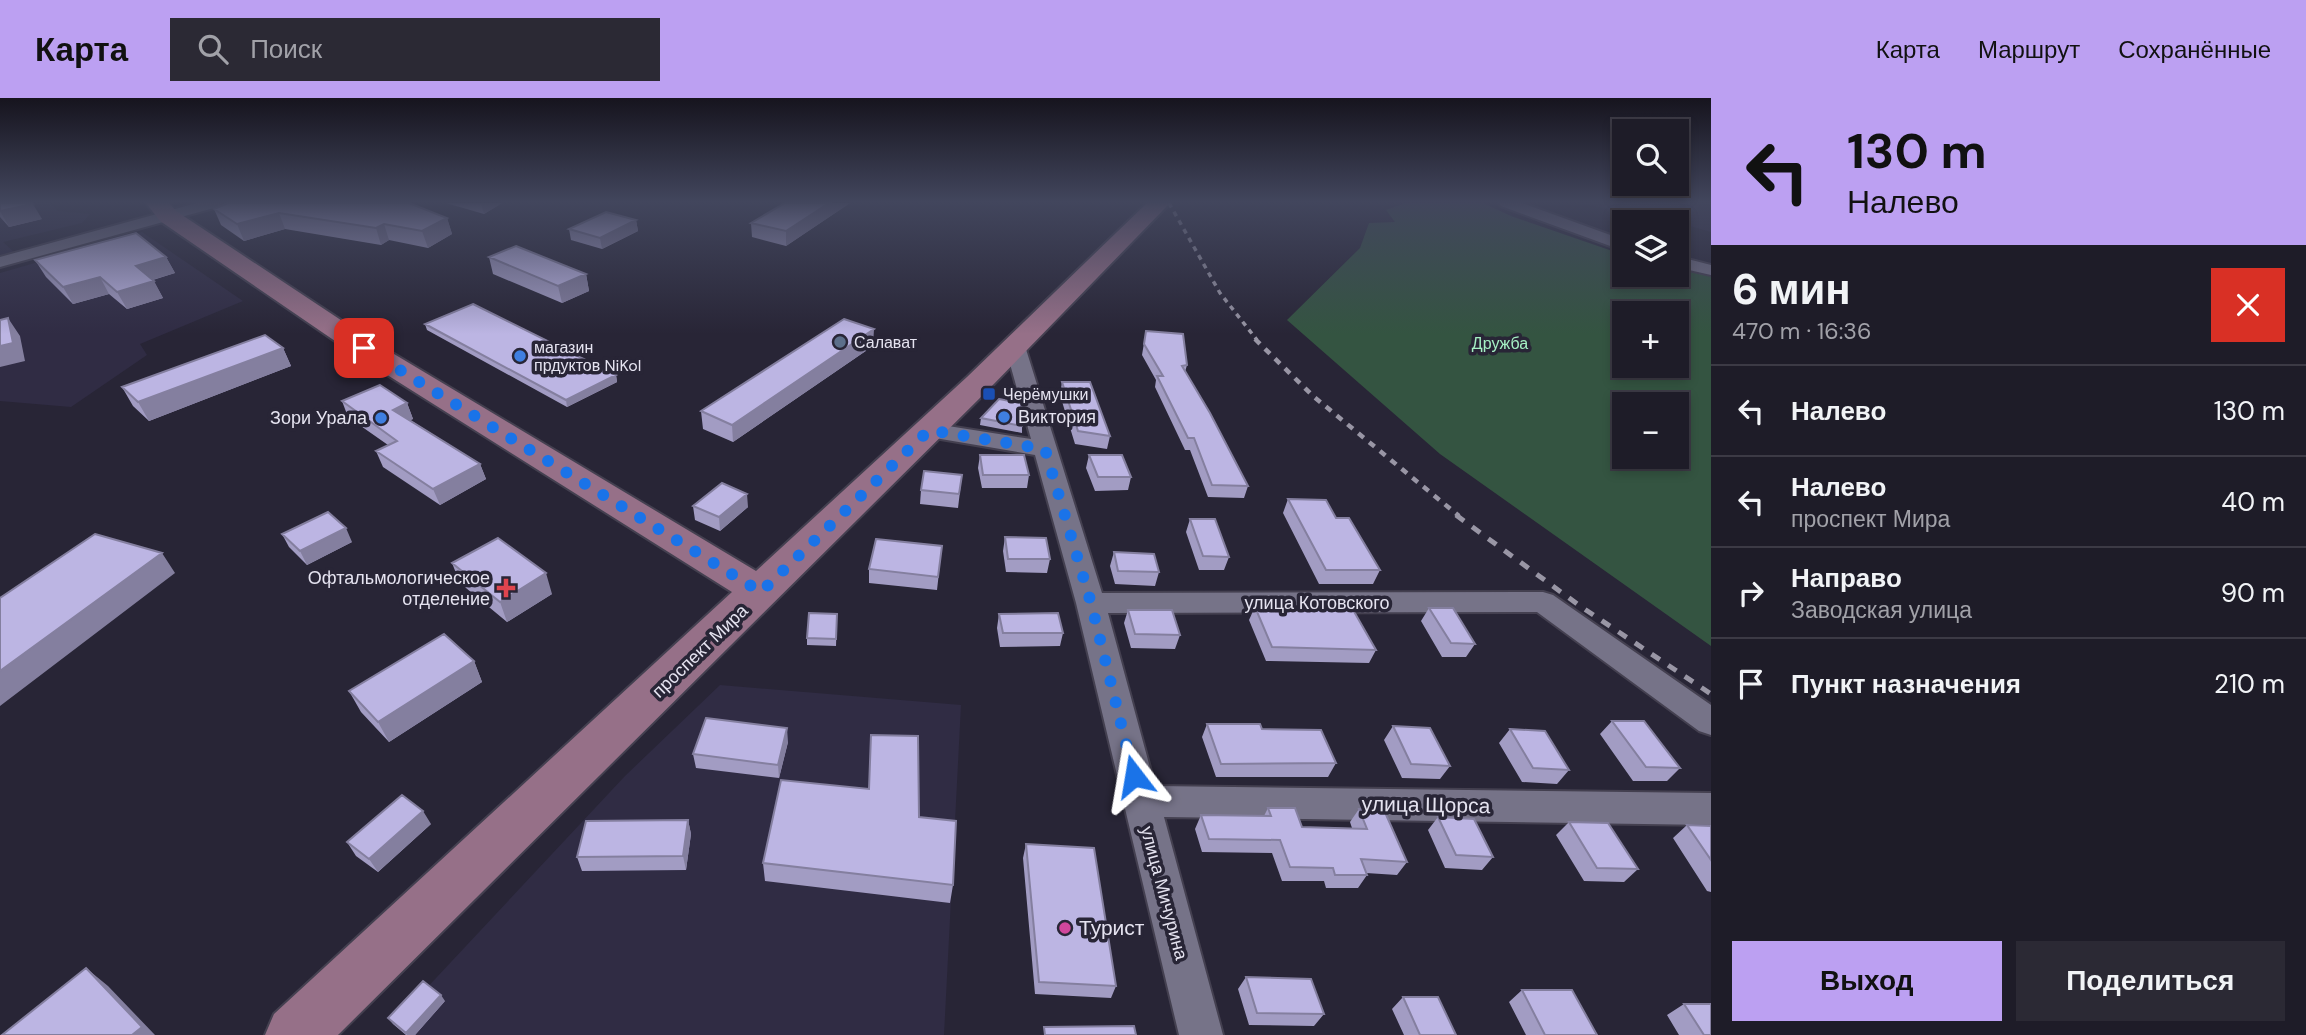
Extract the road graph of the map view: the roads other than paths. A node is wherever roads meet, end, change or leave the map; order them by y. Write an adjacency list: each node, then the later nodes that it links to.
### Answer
1 (48, 247): 4 (street)
2 (216, 247): 10 (main road)
3 (1115, 247): 7 (main road, проспект Мира)
4 (0, 262)
5 (1689, 264): 6 (street)
6 (1711, 270)
7 (1016, 346): 8 (main road, проспект Мира); 9 (street, улица Мичурина)
8 (929, 430): 9 (street); 10 (main road, проспект Мира)
9 (1045, 449): 11 (street, улица Мичурина)
10 (761, 592): 15 (main road, проспект Мира)
11 (1091, 603): 12 (street, улица Котовского); 13 (street, улица Мичурина)
12 (1711, 722)
13 (1140, 801): 14 (street, улица Щорса); 16 (street, улица Мичурина)
14 (1711, 809)
15 (295, 1035)
16 (1201, 1035)

